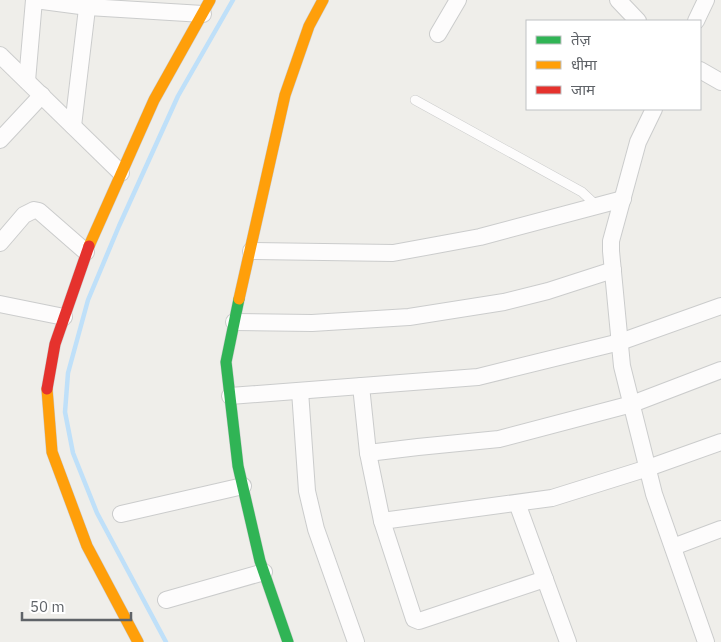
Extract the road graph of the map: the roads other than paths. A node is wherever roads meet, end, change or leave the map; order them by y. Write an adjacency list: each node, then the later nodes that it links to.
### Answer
1 (34, 0): 8 (street); 15 (street)
2 (323, 0): 27 (street)
3 (458, 0): 12 (street)
4 (618, 0): 10 (street)
5 (706, 0): 11 (street)
6 (716, 0): 7 (street)
7 (721, 2)
8 (88, 3): 9 (street); 20 (street)
9 (207, 7): 22 (street)
10 (637, 20)
11 (696, 20)
12 (438, 34)
13 (0, 55): 15 (street)
14 (701, 71): 16 (street)
15 (26, 81): 17 (street)
16 (721, 82)
17 (42, 95): 20 (street); 21 (street)
18 (415, 100): 24 (lane)
19 (654, 110): 23 (street)
20 (73, 126): 22 (street)
21 (0, 140)
22 (121, 173): 26 (street)
23 (623, 198): 24 (street); 28 (street)
24 (596, 206): 27 (street)
25 (0, 243): 26 (street)
26 (86, 252): 31 (street)
27 (251, 252): 32 (street)
28 (612, 270): 32 (street); 33 (street)
29 (0, 304): 31 (street)
30 (721, 306): 33 (street)
31 (64, 317): 51 (street)
32 (234, 322): 37 (street)
33 (620, 342): 35 (street); 38 (street)
34 (721, 370): 38 (street)
35 (360, 386): 36 (street); 40 (street)
36 (300, 391): 37 (street); 53 (street)
37 (230, 396): 42 (street)
38 (632, 404): 40 (street); 41 (street)
39 (721, 442): 41 (street)
40 (368, 453): 45 (street)
41 (648, 468): 43 (street); 47 (street)
42 (243, 486): 44 (street); 48 (street)
43 (517, 503): 45 (street); 49 (street)
44 (121, 514)
45 (382, 521): 49 (street)
46 (721, 529): 47 (street)
47 (673, 547): 55 (street)
48 (264, 572): 50 (street); 52 (street)
49 (545, 580): 54 (street)
50 (166, 600)
51 (138, 642)
52 (288, 642)
53 (356, 642)
54 (566, 642)
55 (706, 642)

